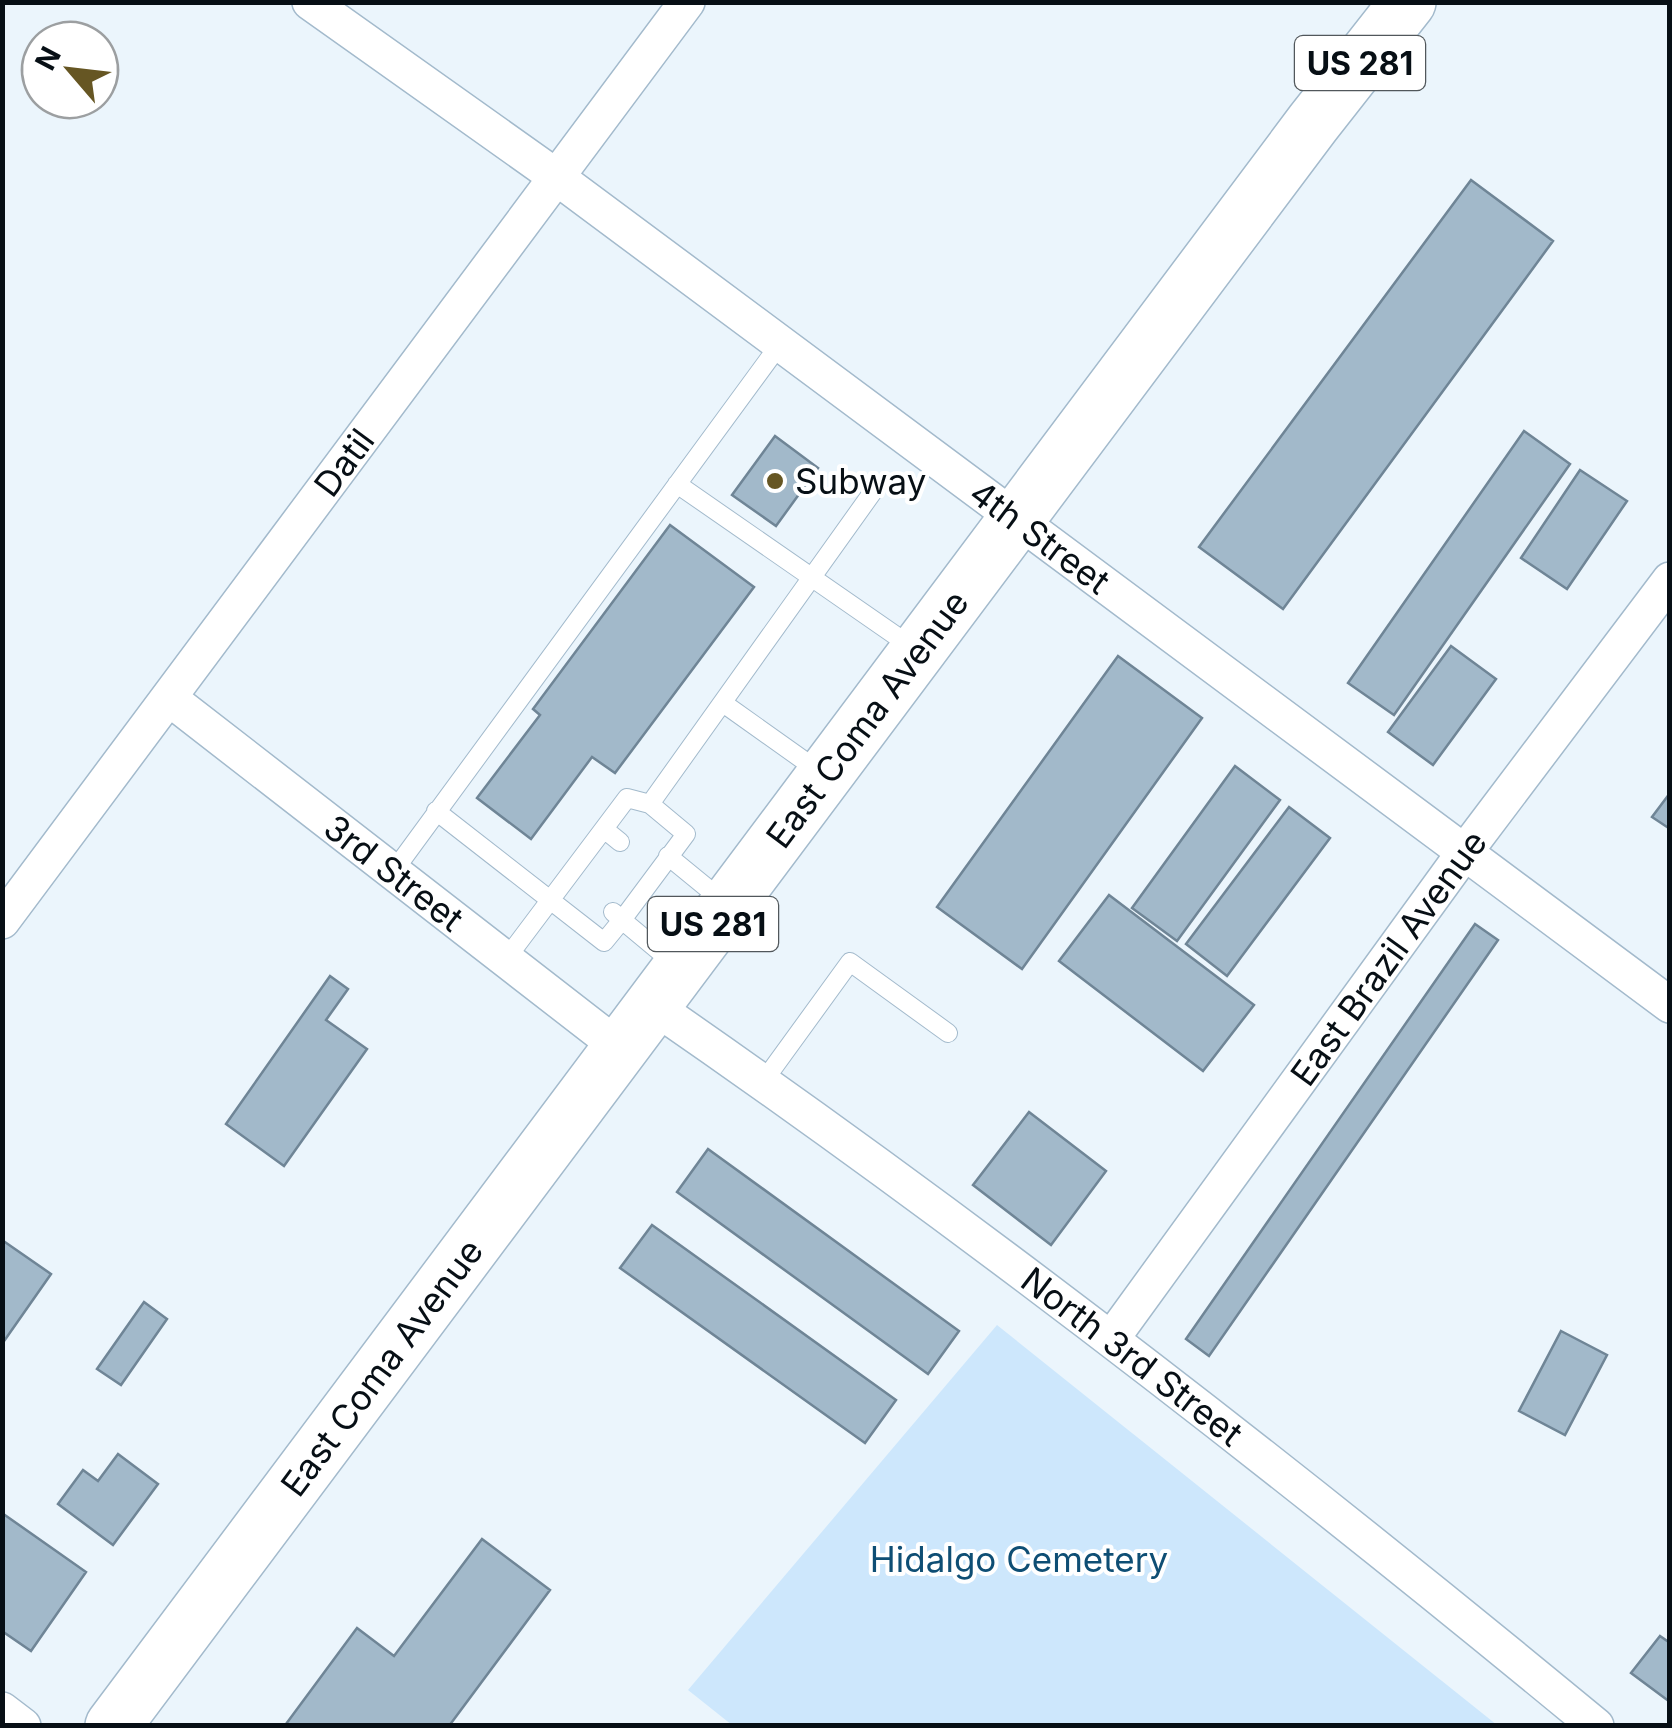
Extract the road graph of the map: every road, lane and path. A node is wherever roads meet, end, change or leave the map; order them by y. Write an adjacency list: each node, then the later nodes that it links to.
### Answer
1 (310, 2): 6 (street, 4th Street)
2 (687, 2): 6 (street, Datil)
3 (1388, 2): 5 (main road, US 281)
4 (1408, 2): 5 (main road, East Coma Avenue / US 281)
5 (1312, 123): 10 (main road, East Coma Avenue / US 281)
6 (556, 176): 7 (street, 4th Street); 14 (street, Datil)
7 (780, 344): 8 (lane); 10 (street, 4th Street)
8 (678, 484): 11 (lane); 18 (lane)
9 (872, 493): 11 (lane)
10 (1016, 520): 13 (main road, East Coma Avenue / US 281); 21 (street, 4th Street)
11 (814, 578): 13 (lane); 15 (lane)
12 (1670, 580): 21 (street, East Brazil Avenue)
13 (918, 650): 16 (main road, East Coma Avenue / US 281)
14 (169, 698): 23 (street, 3rd Street); 29 (street, Datil)
15 (723, 703): 16 (lane); 17 (lane)
16 (824, 775): 27 (main road, East Coma Avenue / US 281)
17 (650, 804): 19 (lane); 22 (lane)
18 (436, 811): 23 (lane); 26 (lane)
19 (604, 829): 20 (lane); 24 (lane)
20 (620, 842)
21 (1464, 853): 31 (street, 4th Street); 35 (street, East Brazil Avenue)
22 (659, 865): 27 (lane); 28 (lane)
23 (393, 872): 30 (street, 3rd Street)
24 (569, 877): 25 (lane); 26 (lane)
25 (585, 889)
26 (550, 902): 28 (lane); 30 (lane)
27 (727, 905): 32 (main road, East Coma Avenue / US 281)
28 (617, 916): 32 (lane)
29 (2, 922)
30 (506, 959): 32 (street, 3rd Street)
31 (1670, 1005)
32 (651, 1007): 34 (street, North 3rd Street); 38 (main road, East Coma Avenue / US 281)
33 (948, 1033): 34 (lane)
34 (763, 1082): 35 (street, North 3rd Street)
35 (1112, 1338): 39 (street, North 3rd Street)
36 (2, 1710): 37 (street)
37 (23, 1726)
38 (113, 1726)
39 (1596, 1726)

